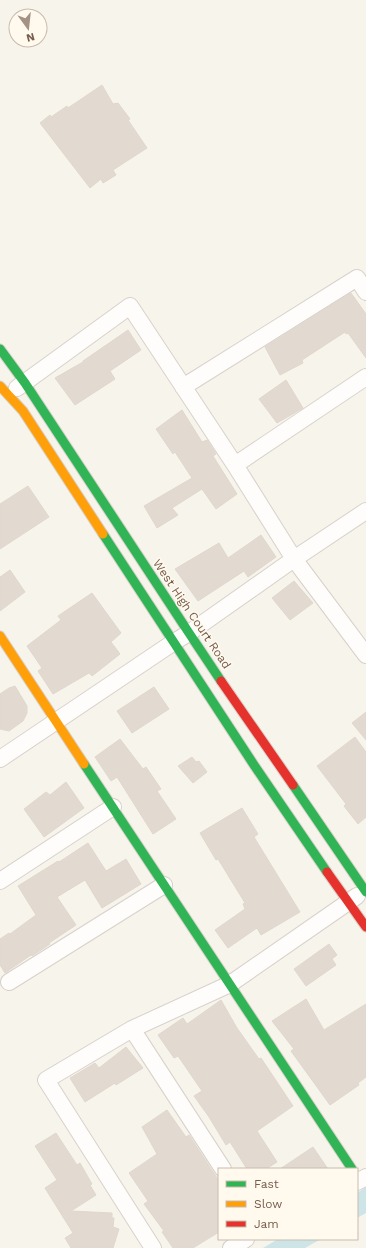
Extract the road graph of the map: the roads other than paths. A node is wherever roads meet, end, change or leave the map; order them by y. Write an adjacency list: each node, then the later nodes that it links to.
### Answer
1 (366, 292): 5 (street)
2 (0, 349): 4 (main road, West High Court Road)
3 (366, 377): 7 (street)
4 (25, 383): 5 (street); 6 (street); 10 (main road, West High Court Road)
5 (183, 387): 7 (street)
6 (2, 393): 12 (main road)
7 (235, 465): 9 (street)
8 (366, 511): 9 (street)
9 (294, 559): 10 (street); 13 (street)
10 (189, 633): 12 (street); 19 (main road, West High Court Road)
11 (0, 636): 14 (main road)
12 (174, 642): 14 (street); 20 (main road)
13 (366, 655)
14 (56, 722): 15 (street); 16 (main road)
15 (0, 760)
16 (113, 807): 17 (street); 18 (main road)
17 (0, 881)
18 (164, 885): 22 (street); 23 (main road)
19 (366, 890): 20 (street)
20 (349, 902): 21 (main road); 23 (street)
21 (366, 927)
22 (9, 982)
23 (230, 984): 24 (street); 26 (main road)
24 (132, 1029): 25 (street); 28 (street)
25 (222, 1168)
26 (352, 1168)
27 (244, 1240): 29 (street)
28 (153, 1248)
29 (231, 1248)

